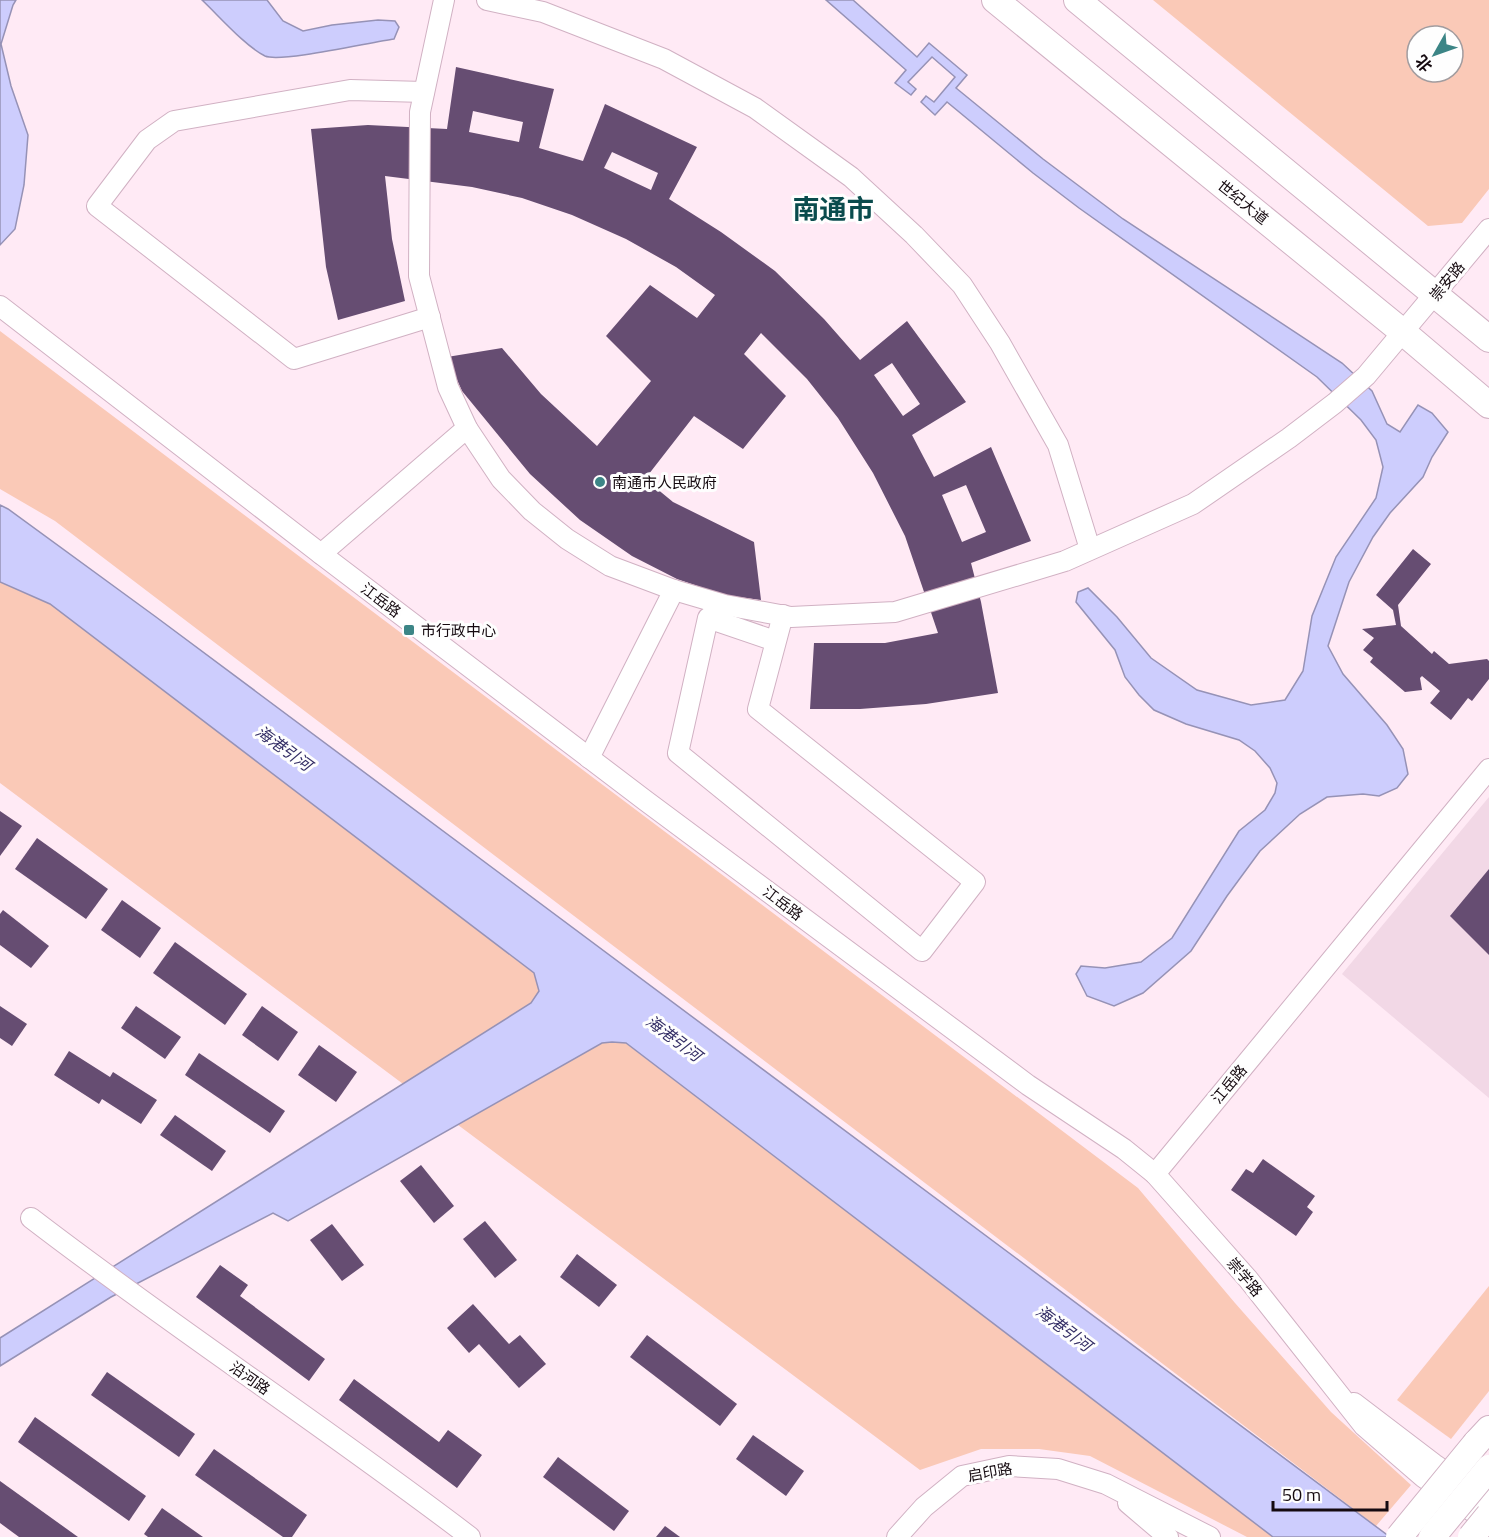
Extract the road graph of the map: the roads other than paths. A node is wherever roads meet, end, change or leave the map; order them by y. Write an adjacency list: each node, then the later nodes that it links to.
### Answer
1 (444, 0): 5 (street, 崇安路)
2 (487, 0): 14 (street)
3 (995, 0): 10 (main road, 世纪大道)
4 (1077, 0): 7 (main road)
5 (424, 92): 9 (street, 崇安路); 9 (street)
6 (1489, 229): 7 (street, 崇安路)
7 (1435, 296): 10 (street, 崇安路); 11 (main road)
8 (0, 306): 15 (street, 江岳路)
9 (430, 317): 13 (street, 崇安路)
10 (1404, 333): 12 (main road, 世纪大道); 14 (street, 崇安路)
11 (1489, 339)
12 (1489, 405)
13 (467, 428): 15 (street); 16 (street, 崇安路)
14 (1090, 549): 17 (street, 崇安路)
15 (321, 554): 19 (street, 江岳路)
16 (674, 590): 17 (street, 崇安路); 19 (street)
17 (783, 615): 18 (street)
18 (775, 641): 18 (street)
19 (589, 758): 21 (street, 江岳路)
20 (1489, 769): 21 (street, 江岳路)
21 (1155, 1174): 23 (street, 崇学路)
22 (31, 1218): 30 (street, 沿河路)
23 (1330, 1386): 27 (street, 崇学路); 29 (street, 崇学路)
24 (1483, 1436): 34 (main road, bridge)
25 (1489, 1468): 35 (main road, bridge)
26 (1106, 1484): 31 (street, 启印路); 32 (street); 33 (street)
27 (1489, 1502)
28 (1489, 1515): 36 (main road, bridge)
29 (1489, 1523)
30 (470, 1537)
31 (897, 1537)
32 (1168, 1537)
33 (1210, 1537)
34 (1399, 1537)
35 (1432, 1537)
36 (1471, 1537)

